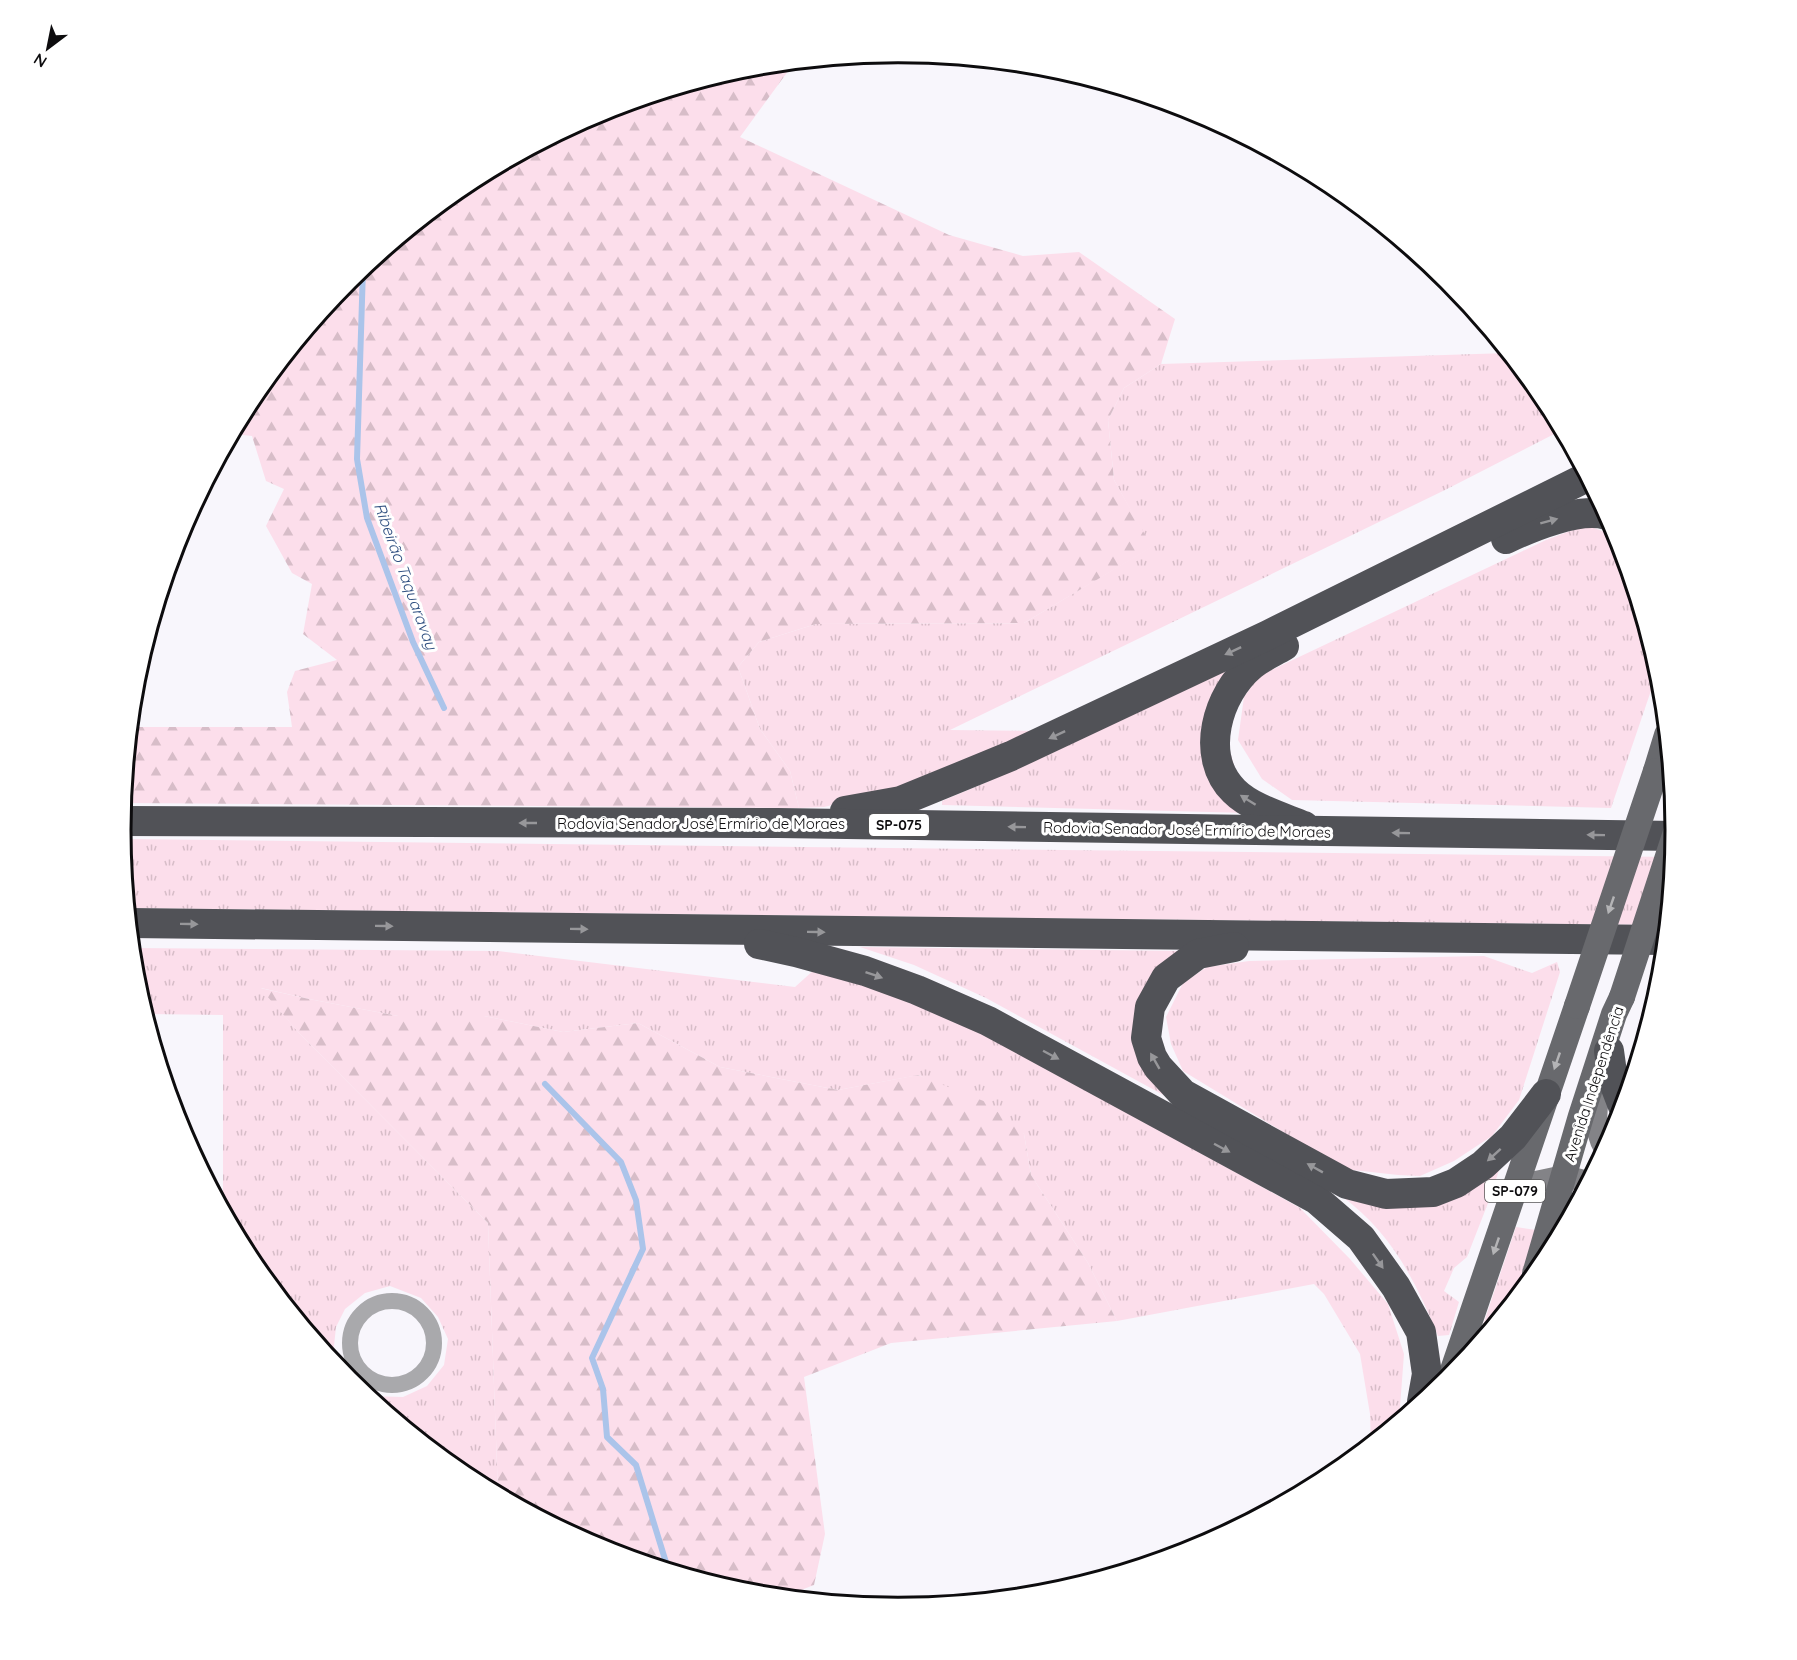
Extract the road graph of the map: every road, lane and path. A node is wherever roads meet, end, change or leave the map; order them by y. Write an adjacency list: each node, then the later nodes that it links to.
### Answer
1 (1580, 480): 5 (highway, one-way to 5)
2 (1597, 514): 6 (highway, one-way to 2)
3 (1661, 753): 15 (main road, SP-079, one-way to 15, bridge)
4 (131, 821): 5 (highway, Rodovia Senador José Ermírio de Moraes / SP-075, one-way to 4)
5 (778, 824): 6 (highway, Rodovia Senador José Ermírio de Moraes / SP-075, one-way to 5)
6 (1321, 832): 7 (highway, Rodovia Senador José Ermírio de Moraes / SP-075, one-way to 6)
7 (1666, 834)
8 (1664, 868): 13 (main road, SP-079, bridge)
9 (137, 923): 10 (highway, one-way to 10)
10 (695, 931): 11 (highway, one-way to 11); 24 (highway, one-way to 24)
11 (1281, 936): 12 (highway); 15 (highway, one-way to 11)
12 (1657, 940)
13 (1620, 1001): 14 (main road); 18 (main road, Avenida Independência / SP-079)
14 (1609, 1051): 16 (highway); 17 (main road)
15 (1546, 1094): 19 (main road, SP-079)
16 (1618, 1094)
17 (1601, 1138)
18 (1576, 1179): 19 (main road); 20 (main road, Avenida Independência / SP-079)
19 (1515, 1191): 21 (main road, SP-079, one-way to 21)
20 (1557, 1224)
21 (1459, 1353)
22 (366, 1381): 23 (street)
23 (373, 1381): 23 (street)
24 (1425, 1388)

